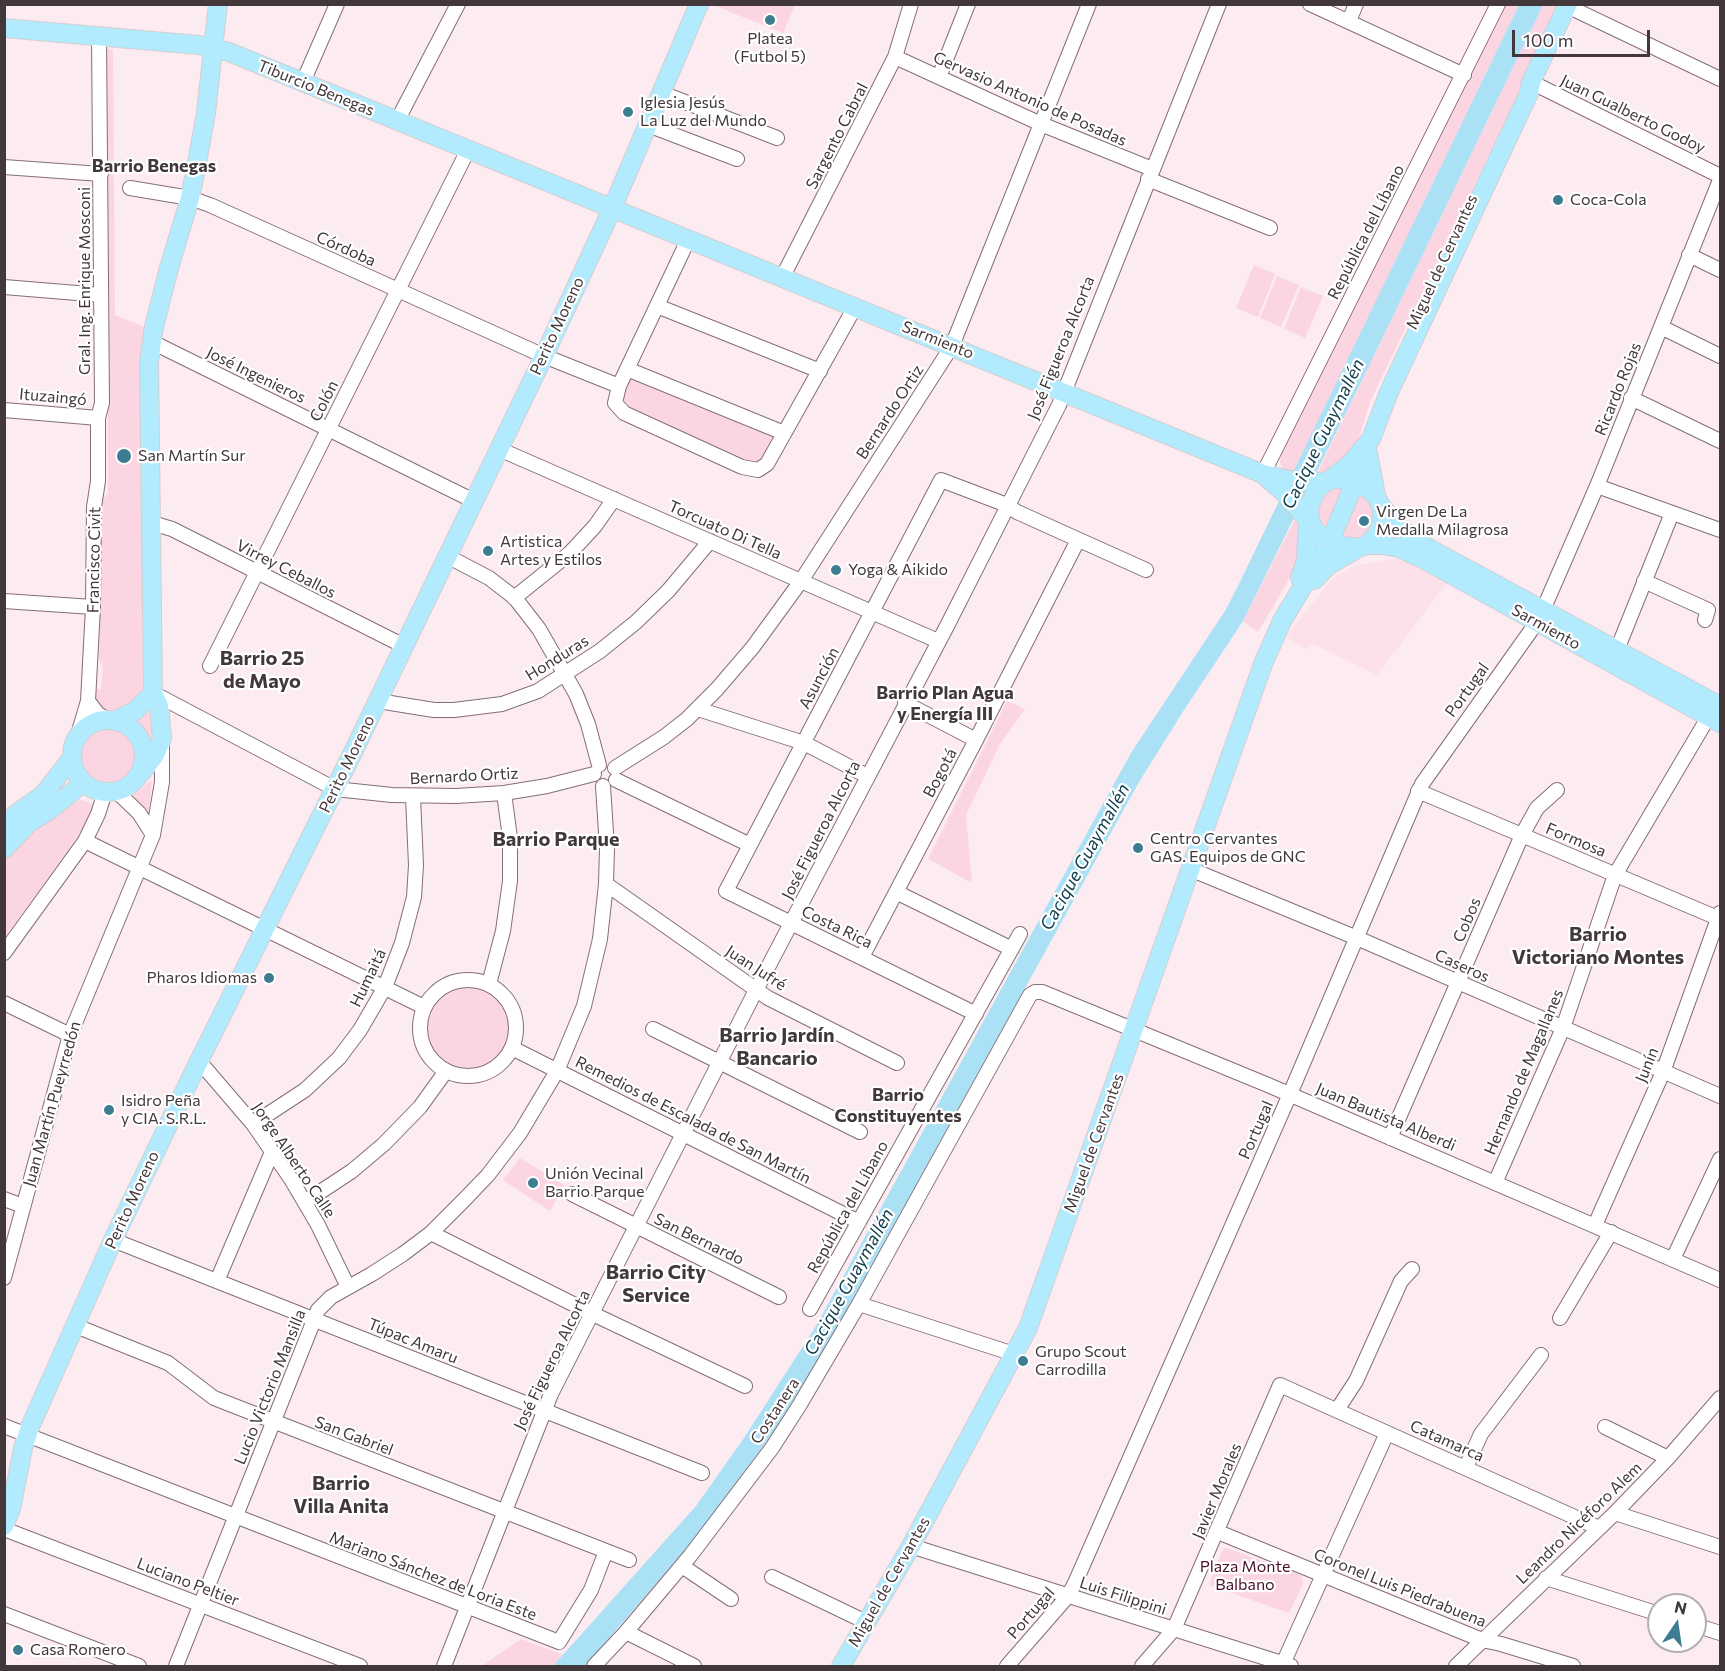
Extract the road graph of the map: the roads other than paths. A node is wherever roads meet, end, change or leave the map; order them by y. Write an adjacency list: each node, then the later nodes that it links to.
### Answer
1 (219, 4): 16 (main road, Juan Martín Pueyrredón)
2 (338, 4): 21 (street)
3 (458, 4): 24 (street)
4 (699, 4): 23 (main road, Perito Moreno)
5 (911, 4): 17 (street, Sargento Cabral)
6 (968, 4): 19 (street)
7 (1089, 4): 25 (street, Bernardo Ortiz)
8 (1219, 4): 32 (street, José Figueroa Alcorta)
9 (1310, 4): 13 (street)
10 (1356, 4): 13 (street)
11 (1498, 4): 18 (street, República del Líbano)
12 (1568, 5): 20 (street); 22 (main road, Miguel de Cervantes)
13 (1349, 21): 18 (street)
14 (4, 28): 15 (main road, Tiburcio Benegas)
15 (99, 36): 16 (main road, Tiburcio Benegas); 31 (street, Gral. Ing. Enrique Mosconi)
16 (214, 48): 21 (main road, Tiburcio Benegas); 35 (main road, Juan Martín Pueyrredón)
17 (895, 57): 19 (street, Gervasio Antonio de Posadas); 41 (street, Sargento Cabral)
18 (1464, 75): 64 (street, República del Líbano)
19 (939, 77): 25 (street, Gervasio Antonio de Posadas)
20 (1720, 79)
21 (303, 82): 24 (main road, Tiburcio Benegas)
22 (1531, 82): 33 (street, Juan Gualberto Godoy); 62 (main road, Miguel de Cervantes)
23 (662, 93): 26 (main road, Perito Moreno); 27 (street)
24 (397, 121): 28 (main road, Tiburcio Benegas)
25 (1041, 124): 32 (street, Gervasio Antonio de Posadas); 49 (street, Bernardo Ortiz)
26 (648, 125): 29 (street); 36 (main road, Perito Moreno)
27 (777, 138)
28 (468, 150): 36 (main road, Tiburcio Benegas); 43 (street, Colón)
29 (737, 159)
30 (4, 167): 31 (street)
31 (101, 174): 44 (street, Gral. Ing. Enrique Mosconi)
32 (1150, 174): 37 (street, Gervasio Antonio de Posadas); 55 (street, José Figueroa Alcorta)
33 (1720, 178): 39 (street, Ricardo Rojas)
34 (130, 188): 35 (street, Córdoba)
35 (190, 198): 43 (street, Córdoba); 48 (main road, Juan Martín Pueyrredón)
36 (612, 209): 38 (main road, Sarmiento); 50 (main road, Perito Moreno)
37 (1270, 228)
38 (688, 240): 41 (main road, Sarmiento); 45 (street)
39 (1689, 255): 40 (street); 47 (street, Ricardo Rojas)
40 (1720, 270)
41 (782, 278): 46 (main road, Sarmiento)
42 (4, 287): 44 (street)
43 (398, 290): 50 (street, Córdoba); 59 (street, Colón)
44 (101, 295): 58 (street, Gral. Ing. Enrique Mosconi)
45 (657, 306): 52 (street); 53 (street)
46 (855, 307): 49 (main road, Sarmiento); 53 (street)
47 (1661, 327): 51 (street); 56 (street, Ricardo Rojas)
48 (152, 342): 59 (street, José Ingenieros); 75 (main road, Juan Martín Pueyrredón)
49 (952, 346): 55 (main road, Sarmiento); 84 (street, Bernardo Ortiz)
50 (544, 356): 54 (street, Córdoba); 63 (main road, Perito Moreno)
51 (1720, 356)
52 (627, 369): 54 (street); 60 (street)
53 (820, 371): 60 (street)
54 (619, 386): 60 (street)
55 (1064, 391): 64 (main road, Sarmiento); 72 (street, José Figueroa Alcorta)
56 (1631, 398): 61 (street); 68 (street, Ricardo Rojas)
57 (4, 410): 58 (street, Ituzaingó)
58 (98, 418): 89 (street, Francisco Civit)
59 (328, 429): 71 (street, José Ingenieros); 83 (street, Colón)
60 (784, 433)
61 (1720, 441)
62 (1366, 446): 65 (main road, Miguel de Cervantes); 66 (main road, Miguel de Cervantes); 70 (main road)
63 (499, 449): 69 (street, Torcuato Di Tella); 71 (main road, Perito Moreno)
64 (1263, 474): 67 (main road, Sarmiento)
65 (1322, 481): 66 (main road, Sarmiento); 67 (main road, Sarmiento); 74 (main road, Miguel de Cervantes)
66 (1355, 482): 70 (main road); 79 (main road, Miguel de Cervantes)
67 (1287, 486): 74 (main road)
68 (1597, 486): 73 (street); 91 (street, Ricardo Rojas)
69 (614, 499): 78 (street, Torcuato Di Tella); 87 (street)
70 (1378, 500): 80 (main road); 91 (main road, Sarmiento)
71 (474, 501): 81 (main road, Perito Moreno)
72 (1007, 505): 77 (street); 90 (street, Asunción); 93 (street, José Figueroa Alcorta)
73 (1672, 513): 76 (street); 85 (street)
74 (1306, 518): 79 (main road); 86 (main road, Miguel de Cervantes)
75 (153, 523): 83 (street, Virrey Ceballos); 98 (main road, Juan Martín Pueyrredón)
76 (1720, 530)
77 (1078, 540): 82 (street); 107 (street, Bogotá)
78 (710, 541): 84 (street, Torcuato Di Tella); 97 (street, Honduras)
79 (1330, 541): 80 (main road, Sarmiento); 86 (main road, Miguel de Cervantes)
80 (1362, 546): 86 (main road, Miguel de Cervantes); 91 (main road, Sarmiento)
81 (447, 556): 87 (street); 94 (main road, Perito Moreno)
82 (1146, 570)
83 (257, 572): 94 (street, Virrey Ceballos); 96 (street, Colón)
84 (801, 581): 90 (street, Torcuato Di Tella); 102 (street, Bernardo Ortiz)
85 (1644, 581): 92 (street); 95 (street)
86 (1296, 597): 128 (main road, Miguel de Cervantes)
87 (514, 598): 97 (street)
88 (4, 601): 89 (street)
89 (93, 607): 99 (street, Francisco Civit)
90 (872, 612): 93 (street, Torcuato Di Tella); 108 (street, Asunción)
91 (1540, 616): 95 (main road, Sarmiento); 103 (main road, Sarmiento); 117 (street, Portugal)
92 (1705, 620)
93 (938, 641): 101 (street, José Figueroa Alcorta)
94 (404, 646): 100 (main road, Perito Moreno)
95 (1617, 650): 103 (main road, Sarmiento)
96 (210, 666)
97 (566, 675): 100 (street, Honduras); 110 (street)
98 (153, 693): 104 (main road); 106 (main road, Juan Martín Pueyrredón); 115 (street)
99 (88, 701): 104 (street); 105 (street, Francisco Civit)
100 (378, 701): 115 (main road, Perito Moreno)
101 (905, 703): 107 (street); 112 (street, José Figueroa Alcorta)
102 (698, 709): 108 (street); 113 (street, Bernardo Ortiz)
103 (1718, 710): 129 (street, Hernando de Magallanes)
104 (112, 721): 105 (main road); 111 (main road)
105 (76, 738): 109 (main road, Francisco Civit)
106 (162, 738): 111 (main road); 122 (street, Juan Martín Pueyrredón)
107 (976, 740): 132 (street, Bogotá)
108 (804, 743): 112 (street); 125 (street, Asunción)
109 (72, 758): 114 (main road); 121 (main road)
110 (596, 770): 113 (street); 113 (street, Bernardo Ortiz); 119 (street, Bernardo Ortiz)
111 (138, 775): 118 (main road)
112 (867, 776): 134 (street, José Figueroa Alcorta)
113 (611, 778): 125 (street); 130 (street, Lucio Victorio Mansilla)
114 (83, 783): 118 (main road); 126 (main road)
115 (335, 789): 120 (street, Bernardo Ortiz); 135 (main road, Perito Moreno)
116 (1557, 790): 123 (street, Cobos)
117 (1418, 791): 123 (street, Formosa); 137 (street, Portugal)
118 (110, 792): 122 (street); 124 (street)
119 (504, 793): 120 (street, Bernardo Ortiz); 142 (street)
120 (413, 797): 143 (street, Humaitá)
121 (7, 820)
122 (153, 835): 127 (street, Juan Martín Pueyrredón)
123 (1522, 835): 129 (street, Formosa); 141 (street, Cobos)
124 (85, 841): 127 (street); 139 (street)
125 (750, 845): 131 (street, Asunción)
126 (4, 849)
127 (140, 868): 135 (street); 152 (street, Juan Martín Pueyrredón)
128 (1190, 869): 137 (street, Caseros); 151 (main road, Miguel de Cervantes)
129 (1615, 875): 133 (street, Formosa); 149 (street, Hernando de Magallanes)
130 (606, 884): 144 (street, Juan Jufré); 158 (street, Lucio Victorio Mansilla)
131 (726, 891): 134 (street, Costa Rica)
132 (896, 892): 138 (street); 140 (street, Bogotá)
133 (1719, 917): 159 (street, Junín)
134 (791, 923): 140 (street, Costa Rica); 144 (street, José Figueroa Alcorta)
135 (265, 929): 143 (street); 154 (main road, Perito Moreno)
136 (1020, 934): 138 (street, República del Líbano)
137 (1357, 938): 141 (street, Caseros); 160 (street, Portugal)
138 (1012, 949): 148 (street, República del Líbano)
139 (4, 953)
140 (862, 957): 148 (street, Costa Rica)
141 (1458, 982): 149 (street, Caseros); 165 (street, Cobos)
142 (489, 984): 147 (street); 153 (street)
143 (385, 987): 147 (street); 162 (street, Humaitá)
144 (756, 990): 155 (street, José Figueroa Alcorta); 156 (street, Juan Jufré)
145 (1035, 992): 151 (street, Juan Bautista Alberdi); 186 (street, Costanera)
146 (4, 1003): 152 (street)
147 (424, 1007): 157 (street)
148 (976, 1014): 173 (street, República del Líbano)
149 (1563, 1028): 159 (street, Caseros); 168 (street, Hernando de Magallanes)
150 (653, 1029): 155 (street)
151 (1134, 1029): 160 (street, Juan Bautista Alberdi); 192 (main road, Miguel de Cervantes)
152 (70, 1035): 172 (street, Juan Martín Pueyrredón)
153 (512, 1048): 157 (street); 158 (street, Remedios de Escalada de San Martín)
154 (199, 1061): 162 (street, Jorge Alberto Calle); 178 (main road, Perito Moreno)
155 (718, 1062): 163 (street); 164 (street, José Figueroa Alcorta)
156 (897, 1063)
157 (446, 1071): 171 (street)
158 (557, 1071): 164 (street, Remedios de Escalada de San Martín); 177 (street, Lucio Victorio Mansilla)
159 (1664, 1072): 161 (street, Caseros); 174 (street, Junín)
160 (1290, 1094): 165 (street, Juan Bautista Alberdi); 221 (street, Portugal)
161 (1720, 1096)
162 (253, 1124): 166 (street, Jorge Alberto Calle)
163 (860, 1132)
164 (683, 1133): 173 (street, Remedios de Escalada de San Martín); 175 (street, José Figueroa Alcorta)
165 (1390, 1138): 168 (street, Juan Bautista Alberdi)
166 (272, 1152): 171 (street, Jorge Alberto Calle); 183 (street)
167 (1720, 1159): 179 (street)
168 (1495, 1183): 174 (street, Juan Bautista Alberdi)
169 (572, 1194): 175 (street, San Bernardo)
170 (4, 1198): 172 (street)
171 (305, 1202): 184 (street, Jorge Alberto Calle)
172 (23, 1206): 181 (street, Juan Martín Pueyrredón)
173 (859, 1222): 187 (street, República del Líbano)
174 (1595, 1225): 176 (street, Juan Bautista Alberdi)
175 (636, 1226): 185 (street, San Bernardo); 188 (street, José Figueroa Alcorta)
176 (1611, 1232): 179 (street, Juan Bautista Alberdi); 189 (street)
177 (431, 1233): 184 (street, Lucio Victorio Mansilla); 188 (street)
178 (113, 1240): 183 (street, Túpac Amaru); 191 (main road, Perito Moreno)
179 (1672, 1259): 182 (street, Juan Bautista Alberdi)
180 (1412, 1269): 198 (street)
181 (4, 1278)
182 (1720, 1280)
183 (217, 1281): 190 (street, Túpac Amaru)
184 (348, 1287): 190 (street, Lucio Victorio Mansilla)
185 (779, 1297)
186 (859, 1304): 192 (street); 217 (street, Costanera)
187 (810, 1309)
188 (593, 1314): 195 (street); 197 (street, José Figueroa Alcorta)
189 (1560, 1318)
190 (314, 1320): 197 (street, Túpac Amaru); 199 (street, Lucio Victorio Mansilla)
191 (76, 1326): 199 (street, San Gabriel); 202 (main road, Perito Moreno)
192 (1014, 1354): 213 (main road, Miguel de Cervantes)
193 (1541, 1355): 205 (street)
194 (1280, 1385): 198 (street, Catamarca); 212 (street, Javier Morales)
195 (745, 1386)
196 (1720, 1398): 204 (street, Leandro Nicéforo Alem)
197 (544, 1410): 206 (street, Túpac Amaru); 207 (street, José Figueroa Alcorta)
198 (1337, 1410): 203 (street, Catamarca)
199 (274, 1422): 207 (street, San Gabriel); 209 (street, Lucio Victorio Mansilla)
200 (4, 1426): 202 (street, Mariano Sánchez de Loria Este)
201 (1605, 1427): 204 (street)
202 (27, 1433): 209 (street, Mariano Sánchez de Loria Este); 210 (main road, Perito Moreno)
203 (1387, 1433): 205 (street, Catamarca); 218 (street)
204 (1668, 1458): 208 (street, Leandro Nicéforo Alem)
205 (1466, 1467): 211 (street, Catamarca)
206 (702, 1473)
207 (503, 1512): 215 (street, San Gabriel); 224 (street, José Figueroa Alcorta)
208 (1615, 1513): 211 (street, Leandro Nicéforo Alem); 214 (street)
209 (235, 1517): 223 (street, Lucio Victorio Mansilla); 224 (street, Mariano Sánchez de Loria Este)
210 (4, 1528): 223 (street, Luciano Peltier)
211 (1599, 1528): 220 (street, Leandro Nicéforo Alem)
212 (1218, 1532): 218 (street, Coronel Luis Piedrabuena); 228 (street, Javier Morales)
213 (911, 1546): 221 (street, Luis Filippini); 227 (main road, Miguel de Cervantes)
214 (1720, 1547)
215 (606, 1551): 216 (street, San Gabriel); 224 (street, Mariano Sánchez de Loria Este)
216 (630, 1560)
217 (682, 1566): 222 (street); 229 (street, Costanera)
218 (1324, 1576): 230 (street, Coronel Luis Piedrabuena); 240 (street)
219 (772, 1578): 227 (street)
220 (1546, 1578): 225 (street); 230 (street, Leandro Nicéforo Alem)
221 (1068, 1596): 228 (street, Luis Filippini); 238 (street, Portugal)
222 (731, 1599)
223 (201, 1605): 232 (street, Lucio Victorio Mansilla); 233 (street, Luciano Peltier)
224 (467, 1606): 234 (street, José Figueroa Alcorta)
225 (1647, 1610)
226 (4, 1614): 231 (street)
227 (866, 1622): 237 (main road, Miguel de Cervantes)
228 (1174, 1629): 239 (street, Javier Morales); 240 (street, Luis Filippini)
229 (626, 1632): 235 (street, Costanera); 236 (street)
230 (1482, 1640): 241 (street, Leandro Nicéforo Alem); 242 (street, Coronel Luis Piedrabuena)
231 (139, 1666)
232 (176, 1666)
233 (360, 1666)
234 (444, 1666)
235 (594, 1666)
236 (694, 1666)
237 (842, 1666)
238 (1006, 1666)
239 (1142, 1666)
240 (1285, 1666)
241 (1456, 1666)
242 (1572, 1666)

